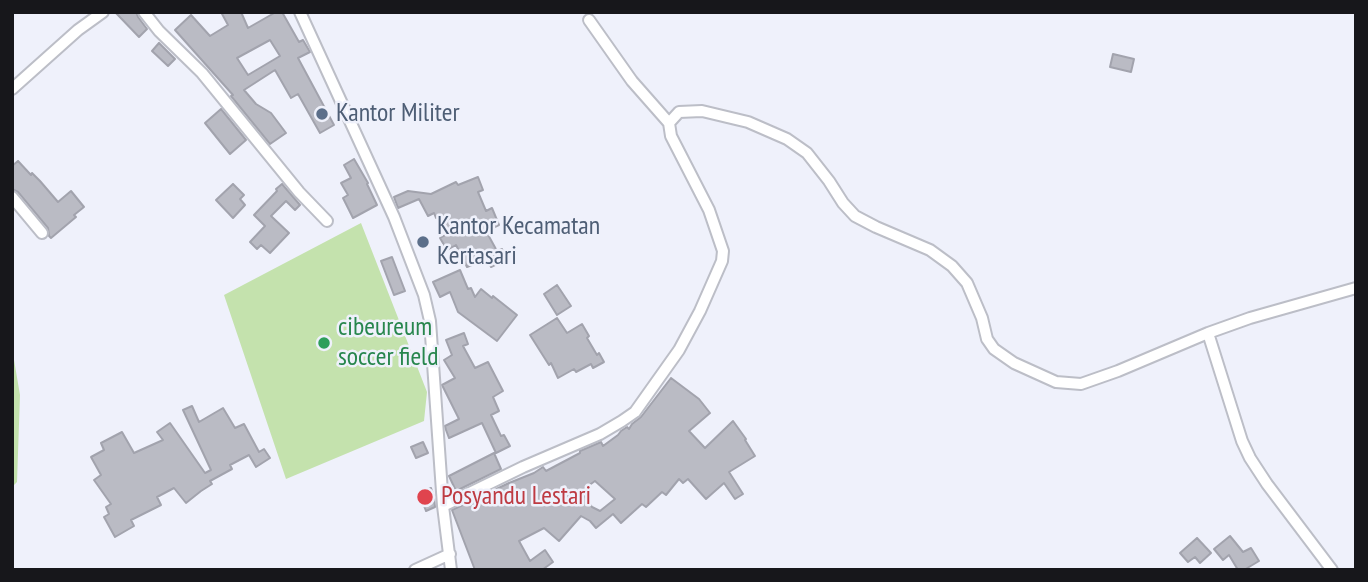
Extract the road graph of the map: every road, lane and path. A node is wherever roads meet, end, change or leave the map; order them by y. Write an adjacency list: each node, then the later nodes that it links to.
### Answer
1 (103, 12): 5 (street)
2 (144, 12): 8 (street)
3 (300, 12): 12 (street)
4 (589, 20): 6 (street)
5 (12, 89)
6 (670, 123): 11 (street); 12 (street)
7 (12, 197): 9 (street)
8 (327, 221)
9 (42, 233)
10 (1356, 288): 11 (street)
11 (1208, 333): 16 (street)
12 (443, 506): 13 (street)
13 (450, 554): 14 (street); 15 (street)
14 (415, 570)
15 (451, 570)
16 (1332, 570)

